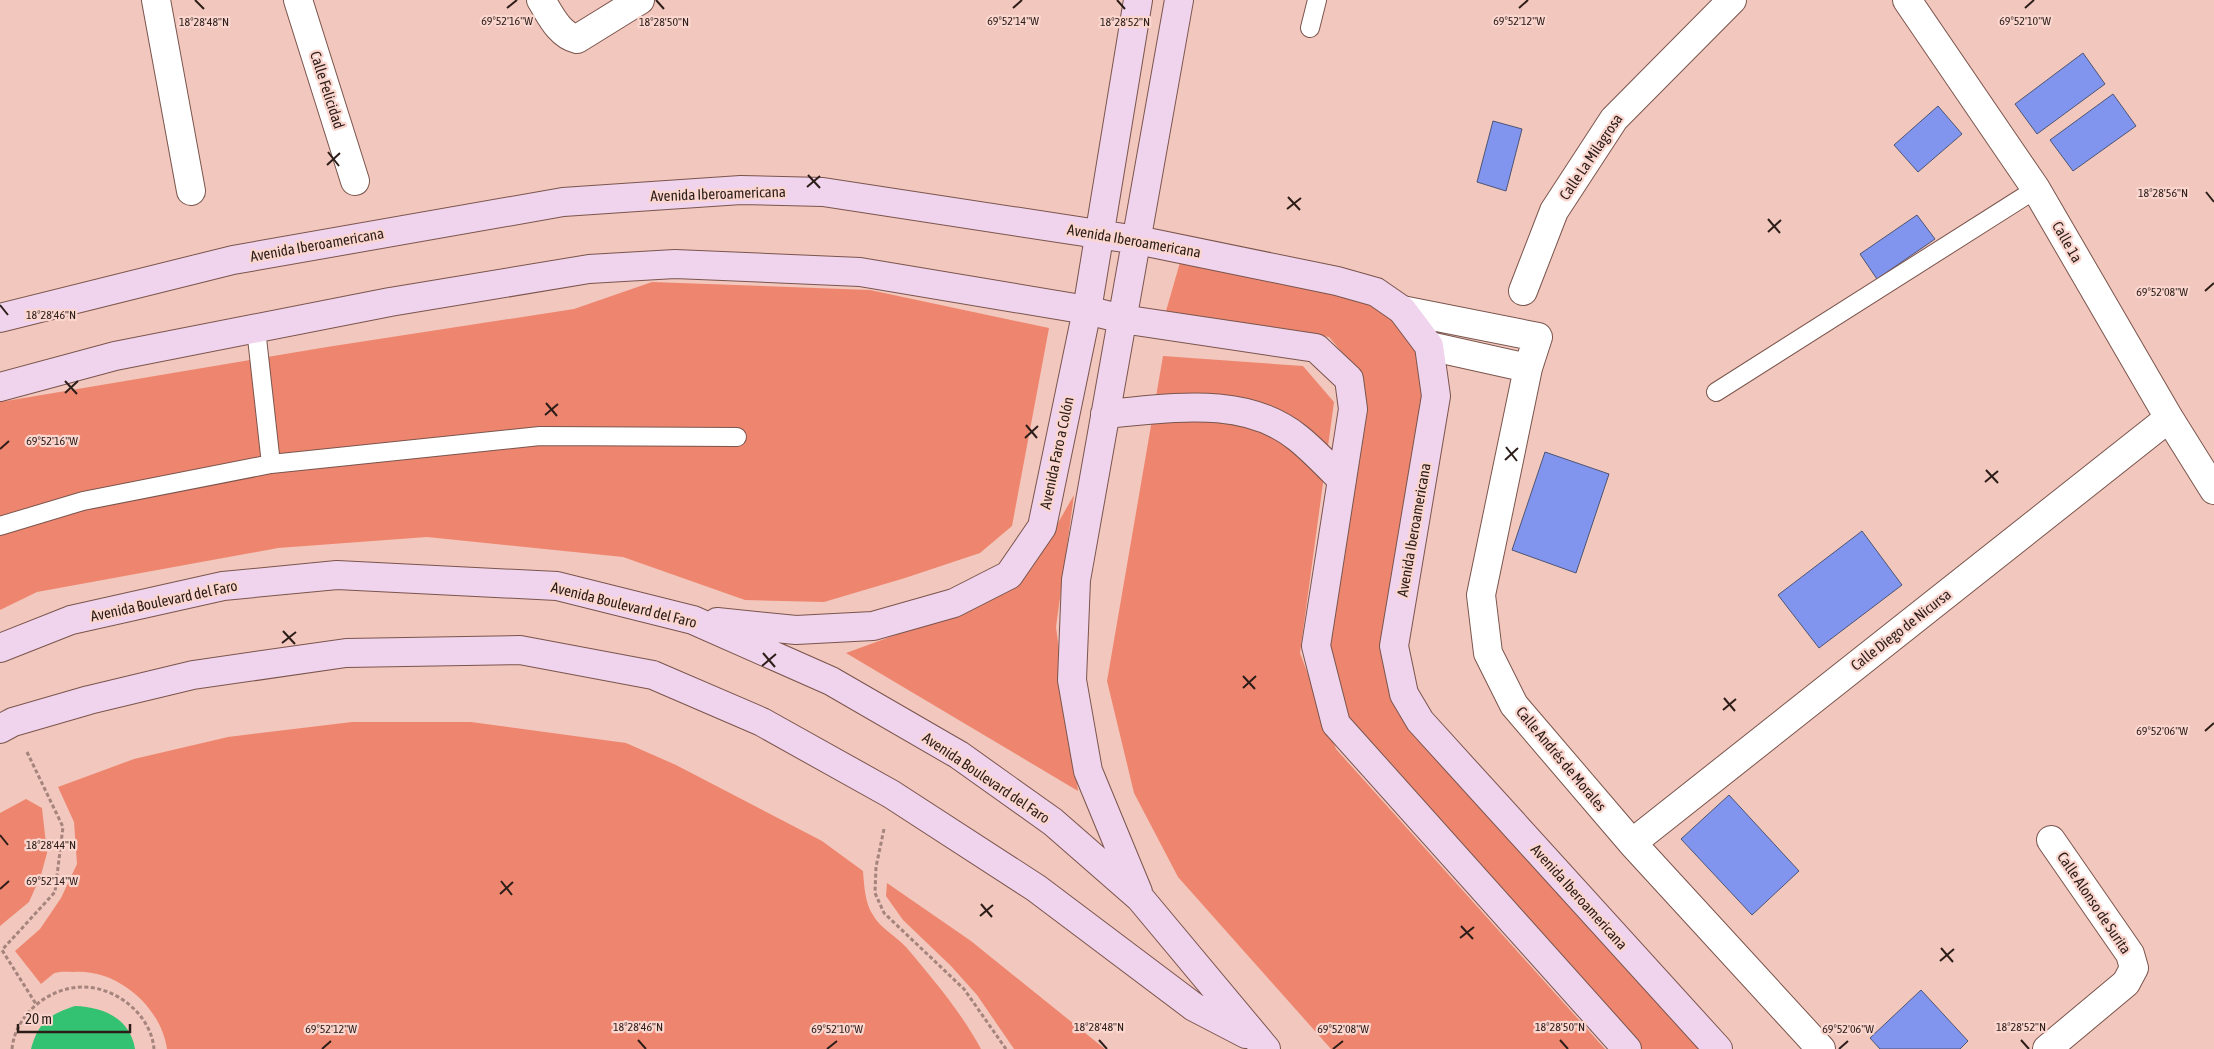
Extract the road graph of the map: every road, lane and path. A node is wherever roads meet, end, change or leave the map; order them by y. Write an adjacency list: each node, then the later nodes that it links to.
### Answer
1 (156, 0): 13 (street)
2 (298, 0): 11 (street, Calle Felicidad)
3 (541, 0): 4 (street)
4 (640, 0)
5 (1138, 0): 14 (street, Avenida Faro a Colón)
6 (1179, 0): 15 (street)
7 (1317, 0): 10 (lane)
8 (1732, 0): 16 (street, Calle La Milagrosa)
9 (1908, 0): 12 (street, Calle 1a)
10 (1310, 28)
11 (355, 181)
12 (2036, 189): 25 (lane); 27 (street, Calle 1a)
13 (190, 191)
14 (1099, 234): 15 (street, Avenida Iberoamericana); 17 (street, Avenida Faro a Colón); 19 (street, Avenida Iberoamericana)
15 (1137, 240): 18 (street, Avenida Iberoamericana); 20 (street)
16 (1523, 291)
17 (1087, 310): 20 (street); 21 (street); 33 (street, Avenida Faro a Colón)
18 (1402, 310): 22 (street, Avenida Iberoamericana); 23 (street, Calle Andrés de Morales)
19 (0, 318)
20 (1122, 318): 26 (street); 30 (street)
21 (256, 329): 24 (street); 29 (lane)
22 (1429, 346): 23 (street); 46 (street, Avenida Iberoamericana)
23 (1528, 368): 38 (street, Calle Andrés de Morales)
24 (0, 387)
25 (1716, 392)
26 (1104, 414): 30 (street); 39 (street)
27 (2169, 418): 31 (street, Calle 1a); 38 (street, Calle Diego de Nicursa)
28 (737, 437): 29 (lane)
29 (271, 464): 32 (lane)
30 (1342, 480): 45 (street)
31 (2214, 490)
32 (0, 526)
33 (692, 620): 34 (street, Avenida Boulevard del Faro); 39 (street, Avenida Boulevard del Faro)
34 (0, 648)
35 (7, 726): 36 (street, Avenida Boulevard del Faro); 40 (path)
36 (891, 794): 41 (street, Avenida Boulevard del Faro); 44 (path)
37 (2051, 840): 48 (street, Calle Alonso de Surita)
38 (1632, 843): 47 (street, Calle Andrés de Morales)
39 (1140, 898): 41 (street, Avenida Boulevard del Faro)
40 (36, 1004): 42 (path); 43 (path)
41 (1262, 1045)
42 (12, 1049)
43 (154, 1049)
44 (1006, 1049)
45 (1627, 1049)
46 (1718, 1049)
47 (1821, 1049)
48 (2047, 1049)

